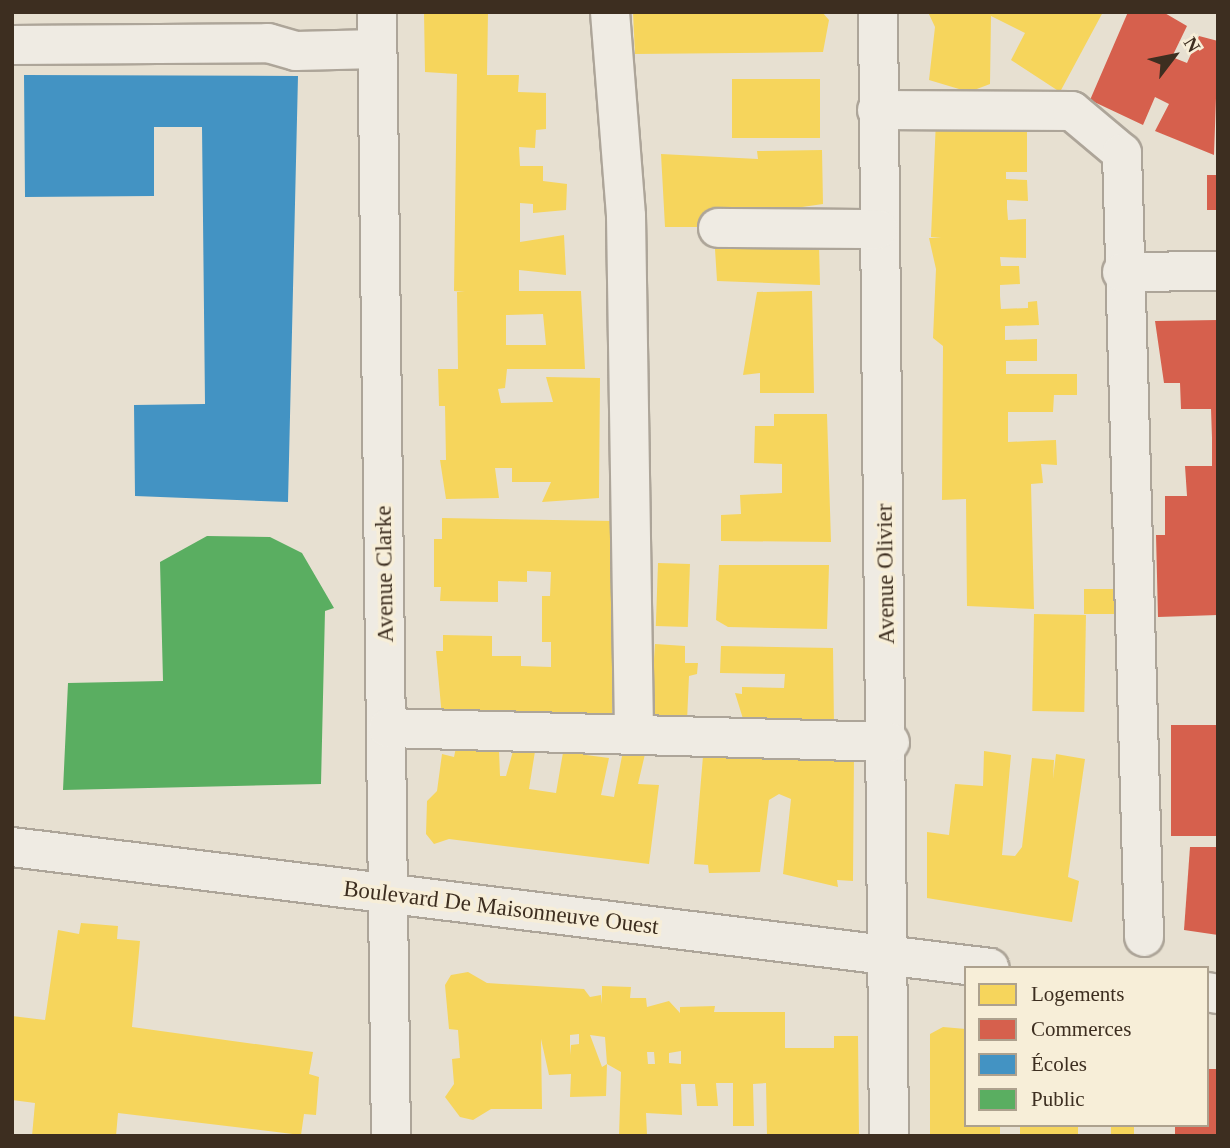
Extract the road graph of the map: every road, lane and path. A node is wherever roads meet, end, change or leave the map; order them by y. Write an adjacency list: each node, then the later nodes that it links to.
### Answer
1 (377, 12): 5 (street, Avenue Clarke)
2 (610, 12): 12 (street)
3 (878, 12): 6 (street, Avenue Olivier)
4 (12, 45): 5 (street)
5 (377, 50): 11 (street, Avenue Clarke)
6 (877, 110): 8 (street, Avenue Olivier); 10 (street)
7 (718, 228): 8 (street)
8 (878, 229): 13 (street, Avenue Olivier)
9 (1218, 271): 10 (street)
10 (1122, 272): 16 (street)
11 (388, 728): 12 (street); 15 (street, Avenue Clarke)
12 (634, 733): 13 (street)
13 (890, 742): 17 (street, Avenue Olivier)
14 (12, 847): 15 (street, Boulevard De Maisonneuve Ouest)
15 (389, 894): 17 (street, Boulevard De Maisonneuve Ouest); 19 (street, Avenue Clarke)
16 (1144, 937)
17 (884, 954): 18 (street, Boulevard De Maisonneuve Ouest); 20 (street, Avenue Olivier)
18 (975, 966)
19 (391, 1136)
20 (889, 1136)

